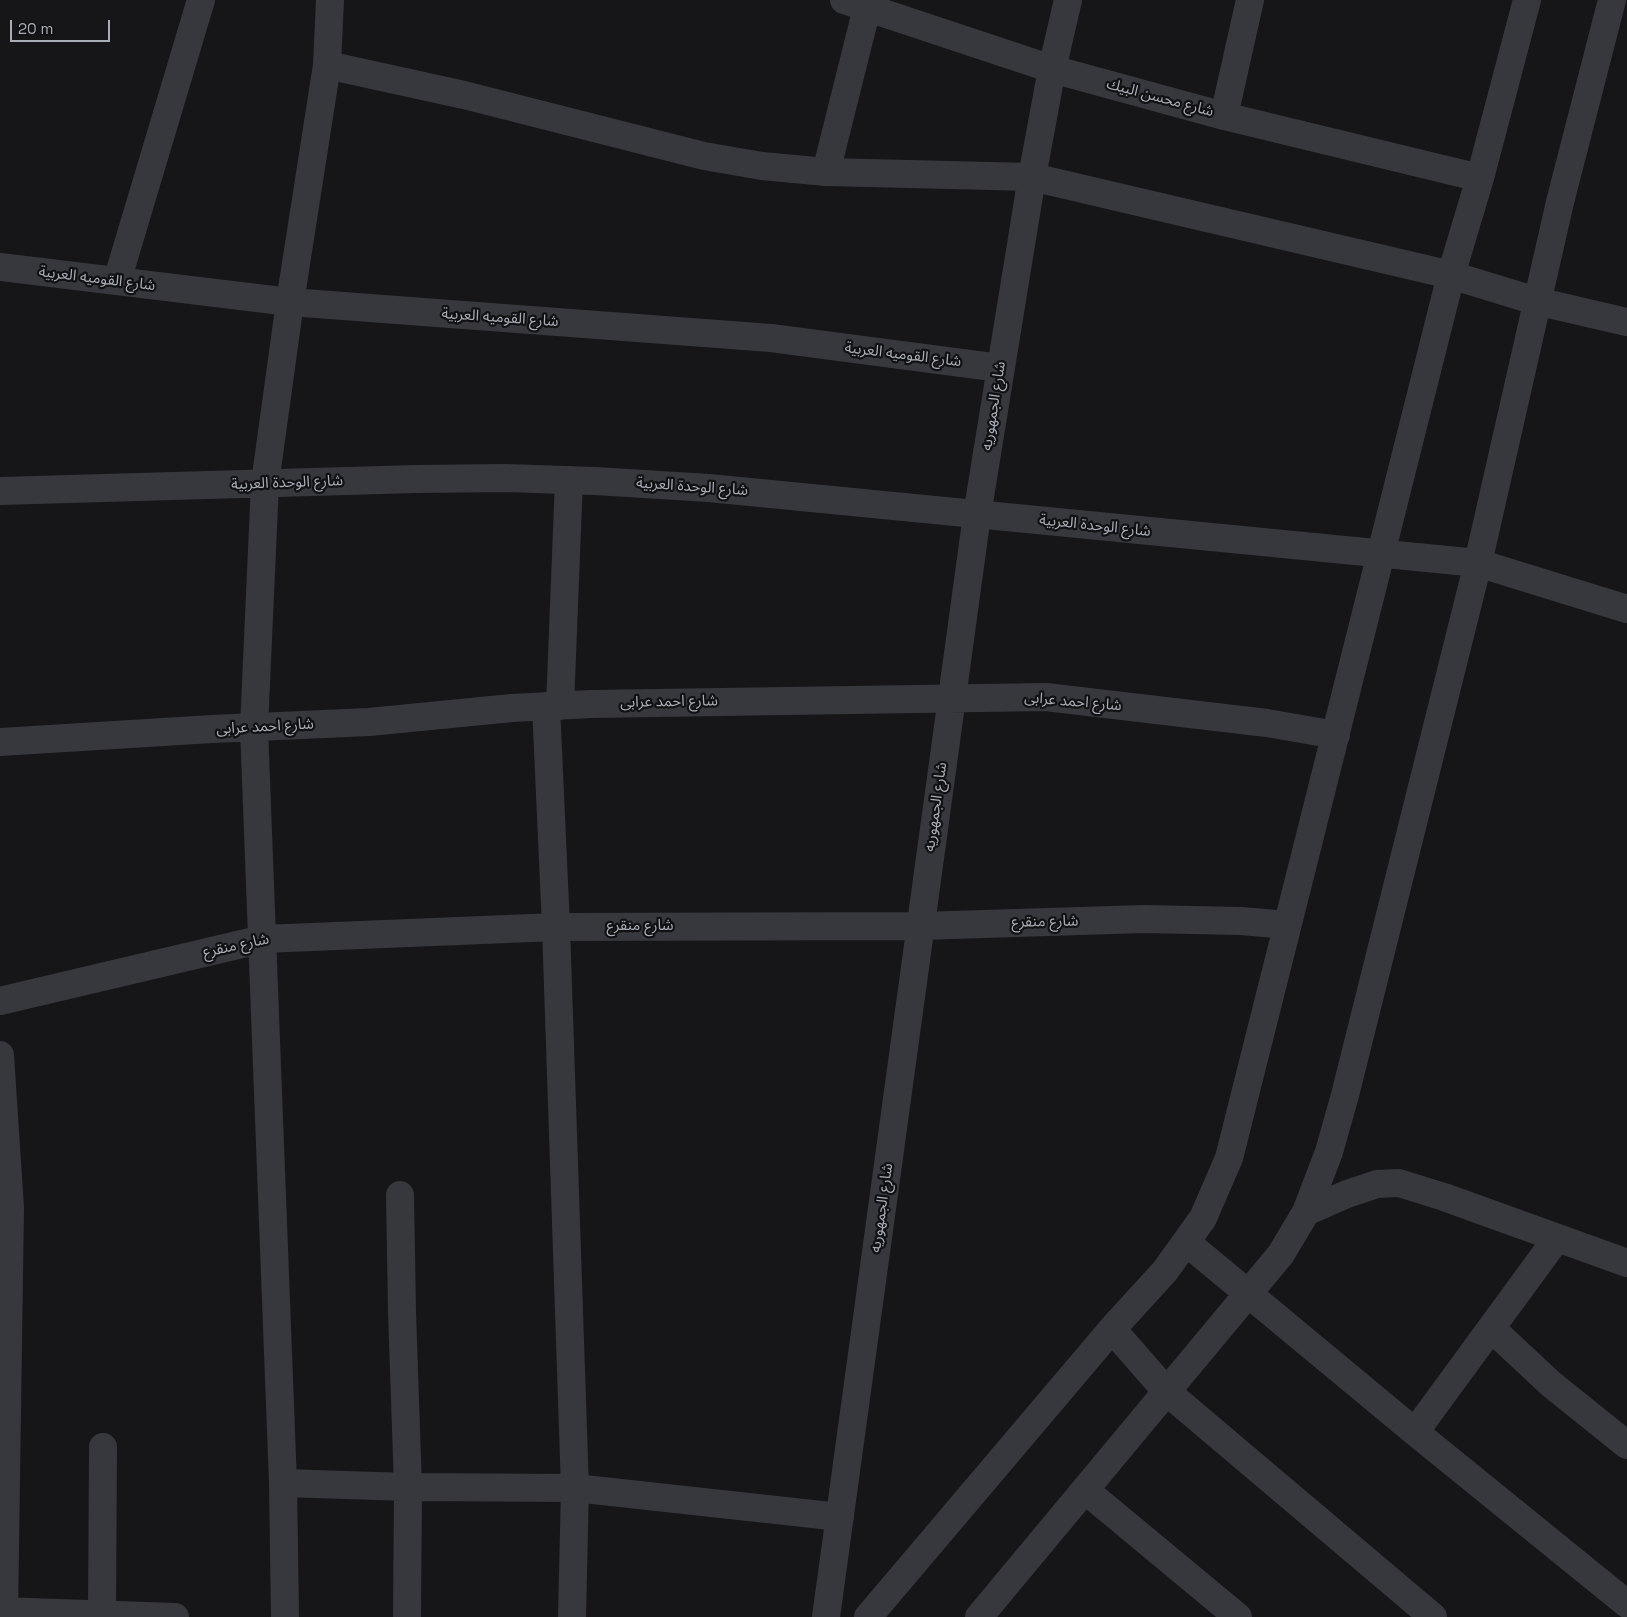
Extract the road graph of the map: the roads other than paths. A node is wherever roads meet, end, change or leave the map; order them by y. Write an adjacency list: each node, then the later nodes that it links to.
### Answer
1 (200, 0): 16 (street)
2 (330, 0): 8 (street)
3 (1068, 0): 9 (street, شارع الجمهوريه)
4 (1250, 0): 10 (street)
5 (1527, 0): 13 (street)
6 (1612, 0): 18 (street)
7 (856, 4): 9 (street, شارع محسن البيك); 11 (street)
8 (327, 65): 11 (street); 17 (street)
9 (1052, 69): 10 (street, شارع محسن البيك); 12 (street, شارع الجمهوريه)
10 (1224, 116): 13 (street, شارع محسن البيك)
11 (826, 172): 12 (street)
12 (1032, 177): 15 (street); 20 (street, شارع الجمهوريه)
13 (1480, 178): 15 (street)
14 (0, 267): 16 (street, شارع القوميه العربية)
15 (1451, 275): 18 (street); 25 (street)
16 (117, 281): 17 (street, شارع القوميه العربية)
17 (290, 302): 20 (street, شارع القوميه العربية); 22 (street)
18 (1536, 302): 19 (street); 26 (street)
19 (1627, 322)
20 (1000, 368): 24 (street, شارع الجمهوريه)
21 (569, 480): 22 (street, شارع الوحدة العربية); 24 (street, شارع الوحدة العربية); 29 (street)
22 (265, 483): 23 (street, شارع الوحدة العربية); 30 (street)
23 (0, 491)
24 (977, 515): 25 (street, شارع الوحدة العربية); 28 (street, شارع الجمهوريه)
25 (1381, 554): 26 (street, شارع الوحدة العربية); 31 (street)
26 (1478, 563): 27 (street, شارع الوحدة العربية); 40 (street)
27 (1627, 609)
28 (951, 698): 29 (street, شارع احمد عرابى); 31 (street, شارع احمد عرابى); 34 (street, شارع الجمهوريه)
29 (553, 706): 30 (street, شارع احمد عرابى); 35 (street)
30 (254, 728): 32 (street, شارع احمد عرابى); 36 (street)
31 (1336, 735): 33 (street)
32 (0, 742)
33 (1287, 925): 34 (street, شارع منقرع); 42 (street)
34 (920, 926): 35 (street, شارع منقرع); 55 (street, شارع الجمهوريه)
35 (556, 927): 36 (street, شارع منقرع); 53 (street)
36 (263, 939): 37 (street, شارع منقرع); 51 (street)
37 (0, 1001)
38 (0, 1054): 57 (street)
39 (400, 1195): 52 (street)
40 (1306, 1212): 41 (street); 44 (street)
41 (1557, 1238): 43 (street); 45 (street)
42 (1186, 1242): 44 (street); 46 (street)
43 (1627, 1263)
44 (1248, 1294): 47 (street); 48 (street)
45 (1491, 1328): 48 (street); 49 (street)
46 (1112, 1329): 47 (street); 64 (street)
47 (1167, 1392): 54 (street); 67 (street)
48 (1415, 1432): 56 (street)
49 (1627, 1445)
50 (103, 1447): 58 (street)
51 (283, 1483): 52 (street); 60 (street)
52 (408, 1486): 53 (street); 61 (street)
53 (575, 1488): 55 (street); 62 (street)
54 (1085, 1490): 65 (street); 66 (street)
55 (840, 1517): 63 (street, شارع الجمهوريه)
56 (1627, 1604)
57 (3, 1613): 58 (street)
58 (102, 1616): 59 (street)
59 (175, 1617)
60 (284, 1617)
61 (407, 1617)
62 (572, 1617)
63 (826, 1617)
64 (868, 1617)
65 (979, 1617)
66 (1238, 1617)
67 (1433, 1617)

